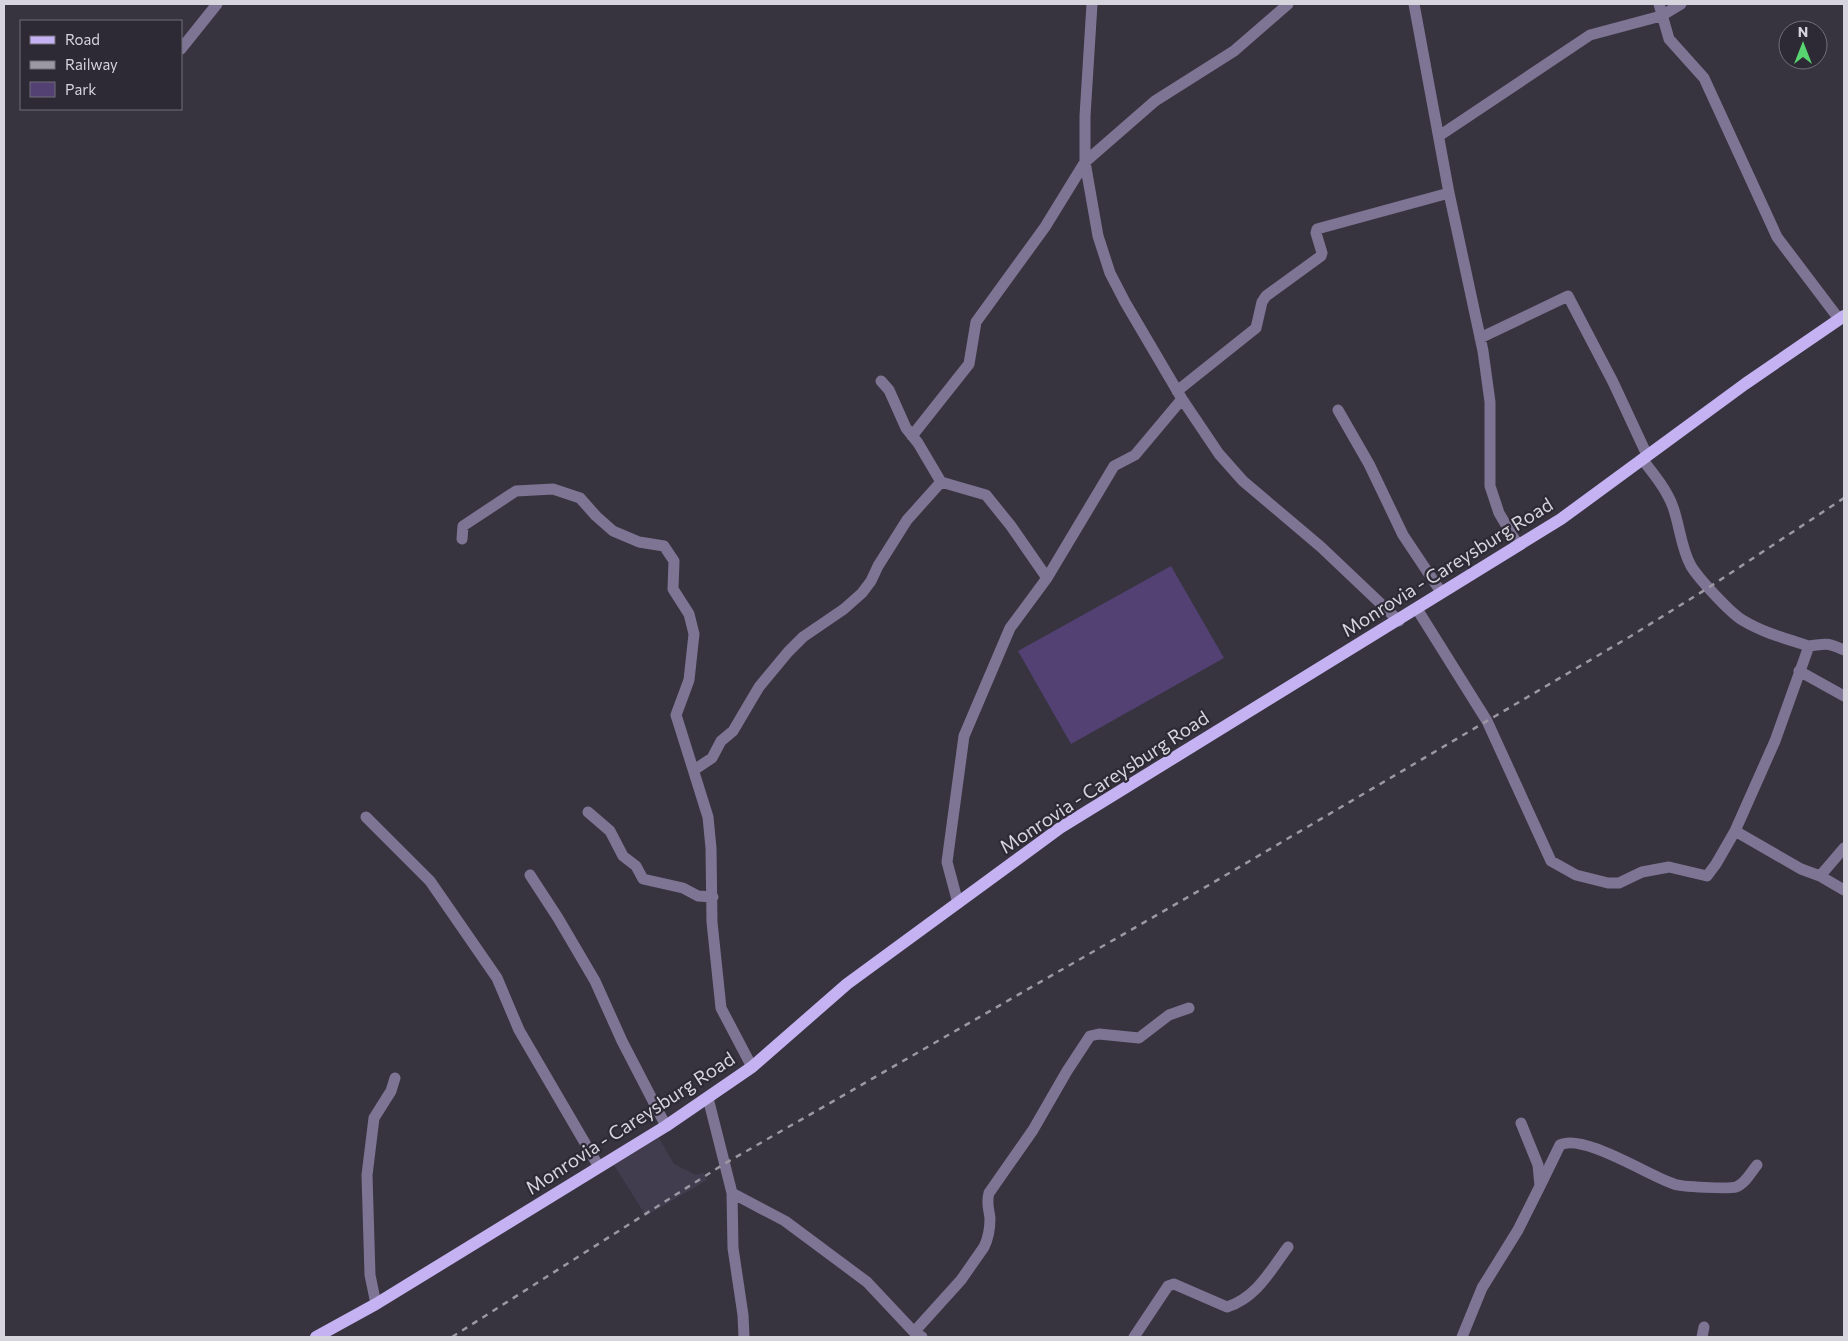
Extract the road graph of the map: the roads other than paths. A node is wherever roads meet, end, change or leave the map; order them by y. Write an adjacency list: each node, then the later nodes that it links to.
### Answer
1 (217, 4): 8 (street)
2 (1092, 4): 10 (street)
3 (1288, 4): 10 (street)
4 (1414, 4): 9 (street)
5 (1659, 4): 7 (street)
6 (1681, 4): 7 (street)
7 (1661, 16): 9 (street); 12 (street)
8 (182, 48)
9 (1440, 136): 11 (street)
10 (1086, 162): 15 (street); 17 (street)
11 (1449, 193): 13 (street); 15 (street)
12 (1842, 318): 18 (main road, Monrovia - Careysburg Road)
13 (1480, 338): 18 (street); 21 (street)
14 (880, 381): 17 (street)
15 (1179, 395): 22 (street); 25 (street)
16 (1338, 410): 23 (street)
17 (912, 436): 19 (street)
18 (1645, 457): 21 (main road, Monrovia - Careysburg Road); 26 (street)
19 (941, 482): 22 (street); 30 (street)
20 (462, 539): 30 (street)
21 (1518, 545): 23 (main road, Monrovia - Careysburg Road)
22 (1047, 578): 39 (street)
23 (1441, 592): 24 (main road, Monrovia - Careysburg Road)
24 (1417, 609): 25 (main road, Monrovia - Careysburg Road); 33 (street)
25 (1399, 621): 39 (main road, Monrovia - Careysburg Road)
26 (1809, 646): 27 (street); 28 (street)
27 (1844, 650)
28 (1799, 671): 29 (street); 33 (street)
29 (1844, 696)
30 (694, 770): 38 (street)
31 (588, 812): 38 (street)
32 (366, 817): 47 (street)
33 (1735, 831): 36 (street)
34 (1844, 848): 36 (street)
35 (530, 875): 45 (street)
36 (1820, 876): 37 (street)
37 (1844, 890)
38 (712, 897): 41 (street)
39 (958, 903): 41 (main road, Monrovia - Careysburg Road)
40 (1189, 1008): 52 (street)
41 (752, 1067): 43 (main road, Monrovia - Careysburg Road)
42 (395, 1078): 51 (street)
43 (708, 1098): 45 (main road, Monrovia - Careysburg Road); 49 (street)
44 (1521, 1123): 48 (street)
45 (666, 1126): 47 (main road, Monrovia - Careysburg Road)
46 (1757, 1165): 48 (street)
47 (599, 1167): 51 (main road, Monrovia - Careysburg Road)
48 (1540, 1186): 56 (street)
49 (732, 1193): 52 (street); 54 (street)
50 (1288, 1247): 55 (street)
51 (376, 1304): 53 (main road, Monrovia - Careysburg Road)
52 (918, 1335)
53 (316, 1337)
54 (744, 1337)
55 (1134, 1337)
56 (1462, 1337)

